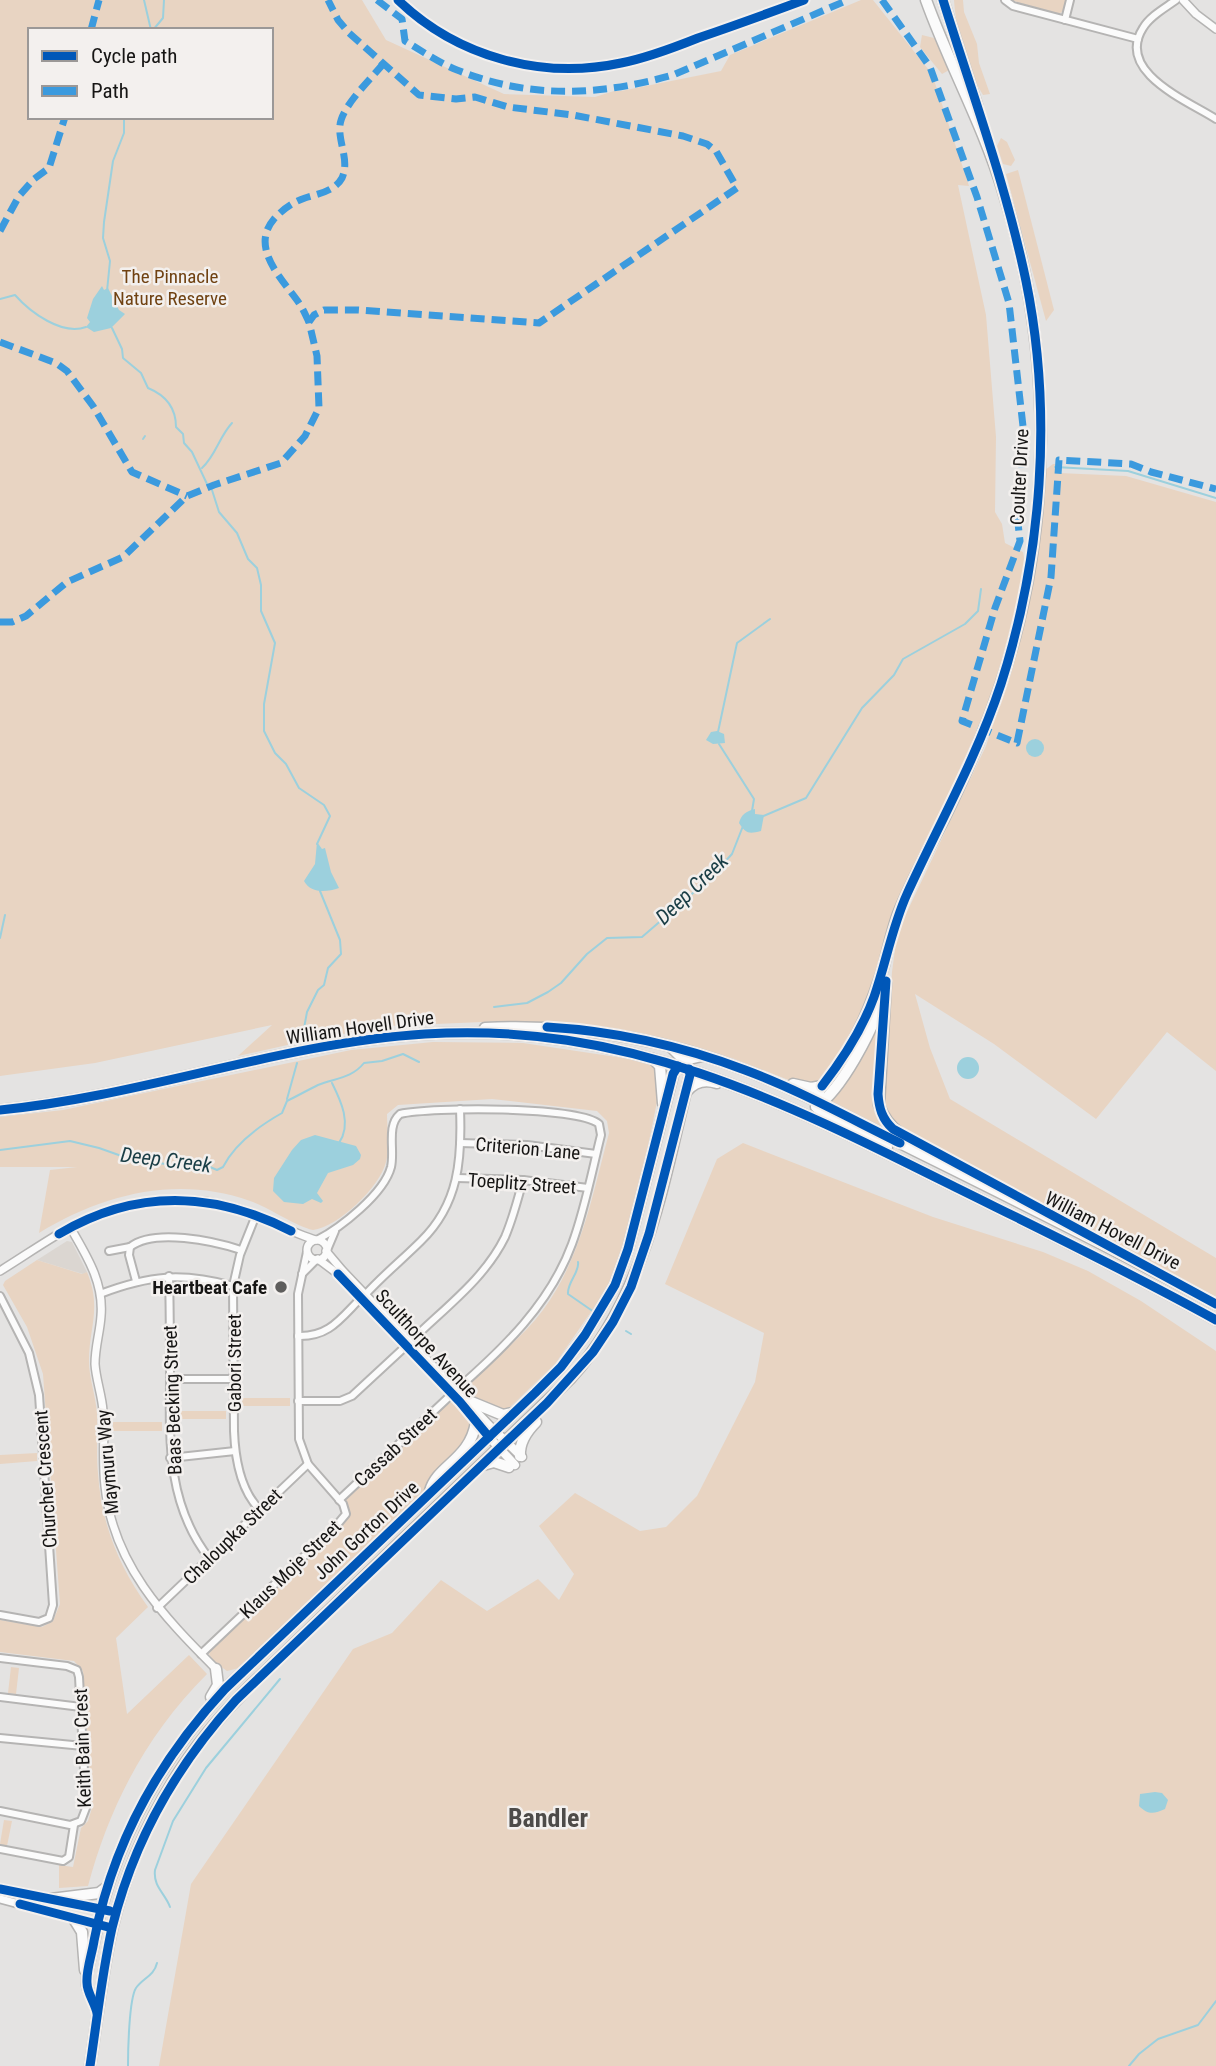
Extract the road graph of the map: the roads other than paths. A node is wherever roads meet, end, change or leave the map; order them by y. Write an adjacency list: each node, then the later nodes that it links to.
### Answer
1 (398, 0): 2 (main road)
2 (804, 0)
3 (926, 0): 13 (main road, Coulter Drive)
4 (943, 0): 13 (main road, Coulter Drive)
5 (1005, 0): 9 (street)
6 (1070, 0): 9 (street)
7 (1176, 0): 11 (street)
8 (1183, 0): 10 (street)
9 (1065, 20): 11 (street)
10 (1216, 29)
11 (1138, 39): 12 (street)
12 (1216, 119)
13 (994, 163): 14 (main road, Coulter Drive)
14 (890, 943): 15 (main road, Coulter Drive); 22 (main road, Coulter Drive)
15 (886, 983): 25 (main road, Coulter Drive); 40 (main road)
16 (450, 1032): 17 (main road, William Hovell Drive); 19 (main road, William Hovell Drive); 27 (main road, William Hovell Drive)
17 (671, 1047): 18 (main road, William Hovell Drive); 20 (main road)
18 (702, 1056): 20 (main road); 21 (main road, William Hovell Drive)
19 (649, 1057): 20 (main road, William Hovell Drive); 28 (main road)
20 (684, 1065): 23 (main road, William Hovell Drive); 24 (main road, John Gorton Drive); 28 (main road, John Gorton Drive)
21 (746, 1070): 22 (main road); 25 (main road, William Hovell Drive)
22 (822, 1086): 25 (main road, Coulter Drive)
23 (751, 1091): 24 (main road); 29 (main road, William Hovell Drive)
24 (685, 1095): 60 (main road, John Gorton Drive)
25 (818, 1104): 29 (main road); 32 (main road); 40 (main road, William Hovell Drive)
26 (460, 1109): 30 (street); 31 (street, Cassab Street); 38 (street)
27 (0, 1110)
28 (664, 1111): 66 (main road, John Gorton Drive)
29 (800, 1111): 32 (main road, William Hovell Drive)
30 (460, 1143): 31 (street, Criterion Lane); 33 (street)
31 (596, 1154): 35 (street, Cassab Street)
32 (931, 1175): 57 (main road, William Hovell Drive)
33 (457, 1178): 34 (street, Toeplitz Street); 55 (street)
34 (523, 1180): 35 (street, Toeplitz Street); 59 (street)
35 (588, 1188): 63 (street, Cassab Street)
36 (256, 1215): 37 (street); 39 (street); 43 (street, Gabori Street)
37 (70, 1227): 48 (street); 53 (street, Maymuru Way)
38 (335, 1231): 41 (street); 46 (street)
39 (295, 1234): 41 (street); 45 (street)
40 (1092, 1238): 56 (main road, William Hovell Drive)
41 (316, 1240): 45 (street); 46 (street)
42 (130, 1247): 43 (street); 44 (street); 51 (street)
43 (241, 1250): 52 (street, Gabori Street)
44 (109, 1251)
45 (307, 1251): 47 (street); 49 (street, Klaus Moje Street)
46 (327, 1251): 47 (street); 55 (street, Sculthorpe Avenue)
47 (318, 1259): 49 (street); 55 (street, Sculthorpe Avenue)
48 (0, 1272)
49 (300, 1275): 58 (street, Klaus Moje Street)
50 (169, 1276): 51 (street); 52 (street); 61 (street, Baas Becking Street)
51 (136, 1281): 53 (street)
52 (233, 1286): 62 (street, Gabori Street)
53 (100, 1294): 79 (street, Maymuru Way)
54 (0, 1296): 80 (street, Churcher Crescent)
55 (363, 1296): 58 (street); 59 (street, Sculthorpe Avenue)
56 (1216, 1304)
57 (1216, 1320)
58 (298, 1336): 65 (street, Klaus Moje Street)
59 (408, 1344): 63 (street, Sculthorpe Avenue); 65 (street)
60 (571, 1378): 69 (main road, John Gorton Drive); 72 (main road)
61 (170, 1379): 62 (street); 71 (street, Baas Becking Street)
62 (234, 1379): 70 (street, Gabori Street)
63 (454, 1392): 64 (street, Sculthorpe Avenue); 67 (street, Sculthorpe Avenue); 76 (street, Cassab Street)
64 (464, 1399): 66 (main road); 68 (street, Sculthorpe Avenue)
65 (298, 1401): 73 (street, Klaus Moje Street)
66 (518, 1409): 68 (main road, John Gorton Drive)
67 (476, 1422): 68 (street, Sculthorpe Avenue); 75 (main road)
68 (492, 1434): 69 (main road); 75 (main road, John Gorton Drive)
69 (503, 1445): 72 (main road); 74 (main road, John Gorton Drive)
70 (235, 1451): 71 (street); 77 (street, Gabori Street)
71 (170, 1458): 78 (street, Baas Becking Street)
72 (516, 1461): 74 (main road)
73 (308, 1464): 76 (street, Klaus Moje Street); 77 (street, Chaloupka Street)
74 (482, 1465): 98 (main road, John Gorton Drive)
75 (429, 1495): 84 (main road, John Gorton Drive)
76 (339, 1500): 81 (street, Klaus Moje Street)
77 (260, 1510): 78 (street, Chaloupka Street)
78 (209, 1558): 79 (street, Chaloupka Street)
79 (157, 1608): 81 (street, Maymuru Way)
80 (0, 1615)
81 (201, 1654): 83 (street, Maymuru Way)
82 (0, 1658): 87 (street, Keith Bain Crest)
83 (216, 1669): 84 (main road); 86 (main road)
84 (240, 1673): 86 (main road, John Gorton Drive)
85 (0, 1697): 87 (street)
86 (210, 1705): 93 (main road, John Gorton Drive)
87 (81, 1707): 89 (street, Keith Bain Crest)
88 (0, 1738): 89 (street)
89 (83, 1746): 91 (street, Keith Bain Crest)
90 (0, 1811): 91 (street, Keith Bain Crest)
91 (74, 1825): 92 (street)
92 (0, 1849)
93 (107, 1887): 96 (main road); 97 (main road, John Gorton Drive)
94 (0, 1889): 96 (street)
95 (0, 1899): 99 (street)
96 (51, 1899): 97 (street)
97 (101, 1909): 98 (main road); 100 (main road, John Gorton Drive)
98 (117, 1913): 101 (main road, John Gorton Drive)
99 (74, 1919): 100 (street); 102 (main road)
100 (97, 1925): 101 (main road); 102 (main road, John Gorton Drive)
101 (112, 1928): 103 (main road, John Gorton Drive)
102 (87, 1984): 103 (main road, John Gorton Drive)
103 (97, 2020): 104 (main road, John Gorton Drive)
104 (90, 2066)

